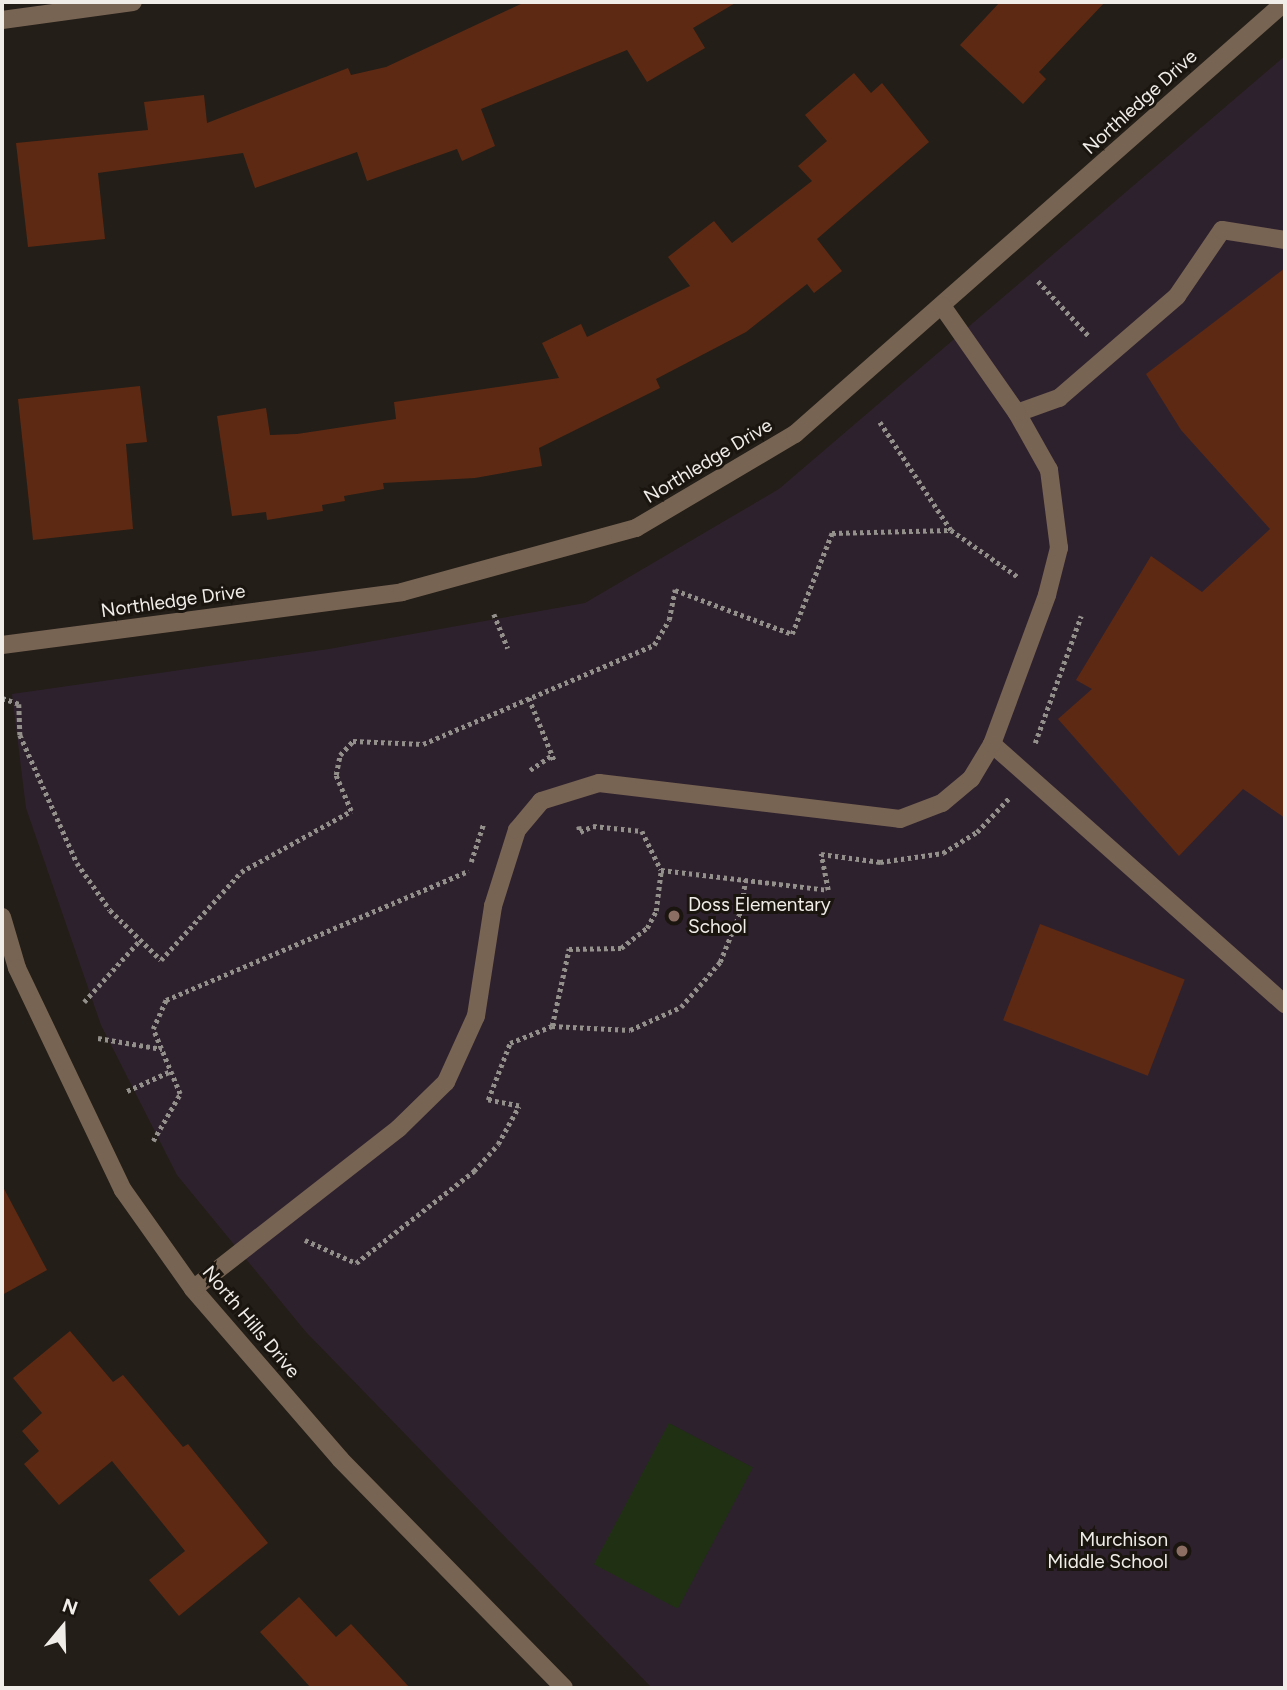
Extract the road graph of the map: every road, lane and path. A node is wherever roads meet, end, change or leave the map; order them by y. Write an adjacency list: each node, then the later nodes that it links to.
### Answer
1 (133, 2): 3 (street)
2 (1285, 2): 6 (street, Northledge Drive)
3 (2, 20)
4 (1285, 240): 8 (street)
5 (1038, 282): 7 (path)
6 (943, 306): 8 (street); 14 (street, Northledge Drive)
7 (1091, 338)
8 (1017, 413): 18 (street)
9 (880, 422): 10 (path)
10 (951, 530): 11 (path); 17 (path)
11 (1018, 578)
12 (494, 614): 15 (path)
13 (1081, 616): 20 (path)
14 (2, 645)
15 (508, 648)
16 (2, 698): 29 (path)
17 (529, 698): 19 (path); 29 (path)
18 (992, 744): 31 (street); 39 (street)
19 (552, 755): 21 (path); 22 (path)
20 (1030, 757)
21 (555, 762)
22 (520, 777)
23 (1011, 795): 27 (path)
24 (489, 815): 34 (path)
25 (579, 826): 26 (path)
26 (661, 870): 27 (path); 32 (path)
27 (745, 880): 32 (path)
28 (2, 917): 39 (street, North Hills Drive)
29 (140, 940): 30 (path)
30 (84, 1002)
31 (1285, 1004)
32 (552, 1026): 38 (path)
33 (99, 1038): 34 (path)
34 (162, 1049): 35 (path)
35 (171, 1072): 36 (path); 37 (path)
36 (127, 1091)
37 (153, 1141)
38 (301, 1238)
39 (193, 1289): 40 (street, North Hills Drive)
40 (564, 1688)

